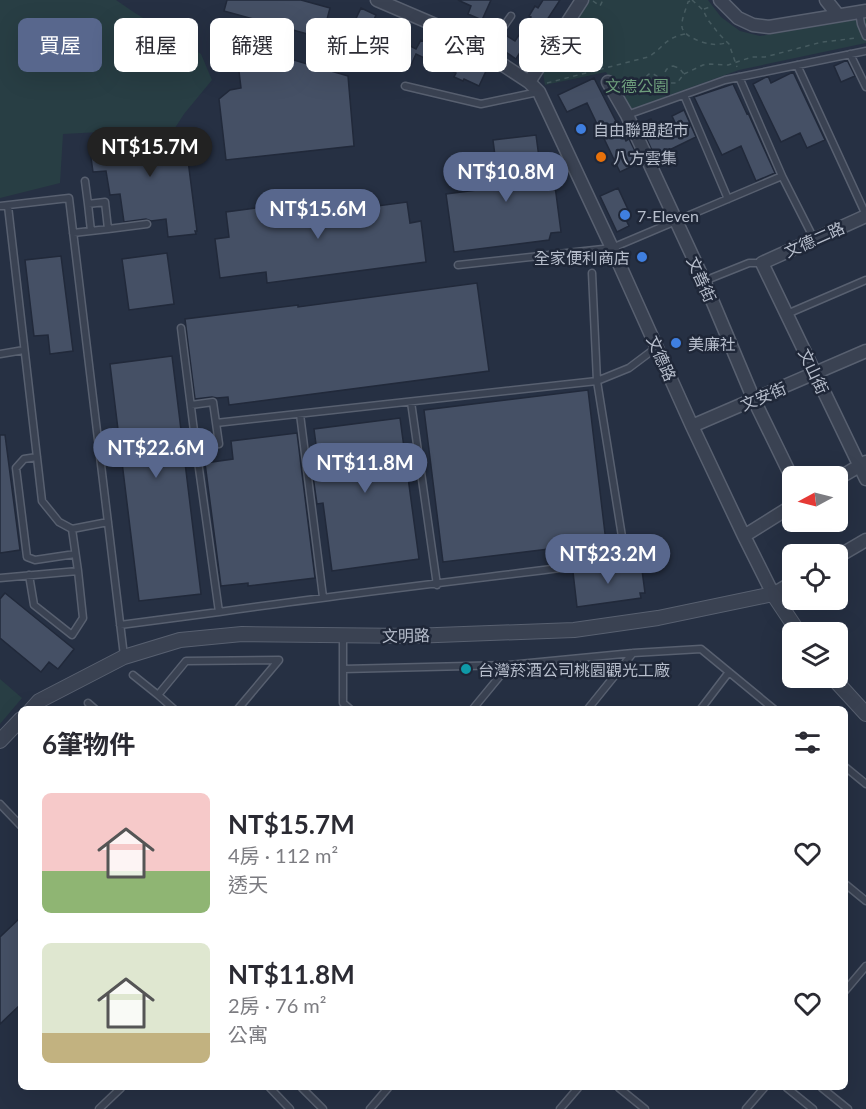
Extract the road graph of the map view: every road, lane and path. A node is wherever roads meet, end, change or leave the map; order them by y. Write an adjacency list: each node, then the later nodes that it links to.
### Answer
1 (377, 0): 12 (street, 文德路)
2 (582, 0): 26 (street)
3 (603, 0): 6 (path)
4 (692, 0): 8 (path); 14 (path)
5 (826, 0): 10 (street)
6 (592, 1)
7 (715, 4): 8 (path); 10 (street)
8 (703, 10): 17 (path)
9 (862, 11): 10 (street); 15 (lane)
10 (838, 15)
11 (511, 16): 13 (lane)
12 (423, 20)
13 (507, 22)
14 (685, 34): 17 (path); 28 (path)
15 (866, 36)
16 (858, 38): 20 (path)
17 (728, 43): 20 (path)
18 (866, 51): 19 (lane)
19 (850, 54): 21 (lane); 30 (lane)
20 (735, 62): 23 (path); 24 (path)
21 (797, 65): 24 (lane); 38 (lane)
22 (507, 68): 26 (street, 文德路)
23 (684, 74): 25 (path); 25 (path)
24 (739, 77): 31 (lane); 33 (lane)
25 (666, 80): 29 (path)
26 (529, 82): 28 (street, 文德路)
27 (405, 86): 28 (lane)
28 (543, 87): 45 (street, 文德路)
29 (611, 87): 32 (street, 文善街)
30 (866, 87)
31 (684, 94): 32 (lane); 35 (lane)
32 (627, 116): 39 (street, 文善街)
33 (782, 176): 35 (lane); 44 (lane)
34 (85, 181): 36 (lane)
35 (728, 199): 39 (lane)
36 (88, 204): 41 (lane); 42 (lane)
37 (4, 206): 43 (lane); 54 (lane)
38 (866, 215): 44 (street, 文德二路)
39 (675, 221): 45 (lane); 50 (street, 文善街)
40 (147, 224): 41 (lane)
41 (108, 229): 42 (lane)
42 (92, 231): 43 (lane)
43 (73, 233): 72 (lane)
44 (814, 239): 46 (street, 文德二路)
45 (612, 248): 47 (lane); 53 (street, 文德路)
46 (762, 263): 50 (lane); 51 (street, 文山街)
47 (458, 265)
48 (592, 273): 58 (lane)
49 (866, 280): 51 (lane)
50 (704, 281): 59 (street, 文善街)
51 (787, 314): 57 (street, 文山街)
52 (181, 328): 61 (lane)
53 (658, 347): 58 (lane); 64 (street, 文德路)
54 (24, 350): 56 (lane); 66 (lane)
55 (866, 351): 57 (street, 文安街)
56 (0, 354)
57 (815, 373): 59 (street, 文安街); 67 (street, 文山街)
58 (597, 381): 60 (lane); 81 (lane)
59 (754, 400): 64 (street, 文安街); 68 (street, 文善街)
60 (411, 402): 62 (lane); 81 (lane)
61 (190, 405): 63 (lane); 65 (lane)
62 (300, 414): 63 (lane); 84 (lane)
63 (216, 423): 65 (lane)
64 (692, 426): 74 (street, 文德路)
65 (196, 447): 85 (lane)
66 (37, 457): 73 (lane); 77 (lane)
67 (863, 464): 69 (street); 70 (street, 文山街)
68 (786, 466)
69 (848, 473)
70 (866, 480)
71 (782, 512): 74 (street)
72 (108, 522): 73 (lane); 87 (lane)
73 (72, 529): 77 (lane)
74 (744, 536): 83 (street, 文德路)
75 (866, 540): 76 (street)
76 (848, 551)
77 (75, 554): 78 (lane)
78 (78, 571): 79 (lane); 79 (lane)
79 (29, 575): 80 (lane)
80 (0, 578)
81 (437, 585): 84 (lane)
82 (782, 589): 83 (street, 文明路)
83 (773, 594): 86 (street, 文德路); 88 (street, 文明路)
84 (323, 597): 85 (lane)
85 (219, 612): 87 (lane)
86 (792, 622)
87 (120, 625): 90 (lane)
88 (344, 635): 90 (street, 文明路); 92 (lane)
89 (633, 653): 91 (lane); 93 (lane); 104 (lane)
90 (124, 657): 98 (street, 文明路)
91 (509, 665): 92 (lane); 103 (lane)
92 (344, 669): 102 (lane)
93 (729, 672): 105 (lane); 106 (lane)
94 (133, 675): 96 (lane)
95 (842, 688): 107 (street)
96 (158, 695): 100 (lane); 101 (lane)
97 (88, 703): 99 (lane)
98 (35, 706)
99 (91, 706)
100 (171, 706)
101 (240, 706)
102 (346, 706)
103 (475, 706)
104 (590, 706)
105 (703, 706)
106 (770, 706)
107 (866, 714)
108 (18, 722): 109 (street)
109 (0, 741)
110 (848, 769): 111 (lane)
111 (866, 784)
112 (0, 804): 113 (lane)
113 (18, 823)
114 (848, 887): 115 (lane)
115 (866, 901)
116 (866, 966): 117 (lane)
117 (848, 987)
118 (119, 1090): 127 (lane)
119 (272, 1090): 128 (lane)
120 (304, 1090): 129 (lane)
121 (386, 1090): 130 (lane)
122 (576, 1090): 131 (lane)
123 (621, 1090): 132 (lane)
124 (762, 1090): 133 (lane)
125 (789, 1090): 134 (lane)
126 (824, 1090): 135 (lane)
127 (99, 1109)
128 (290, 1109)
129 (323, 1109)
130 (370, 1109)
131 (560, 1109)
132 (645, 1109)
133 (746, 1109)
134 (813, 1109)
135 (848, 1109)

